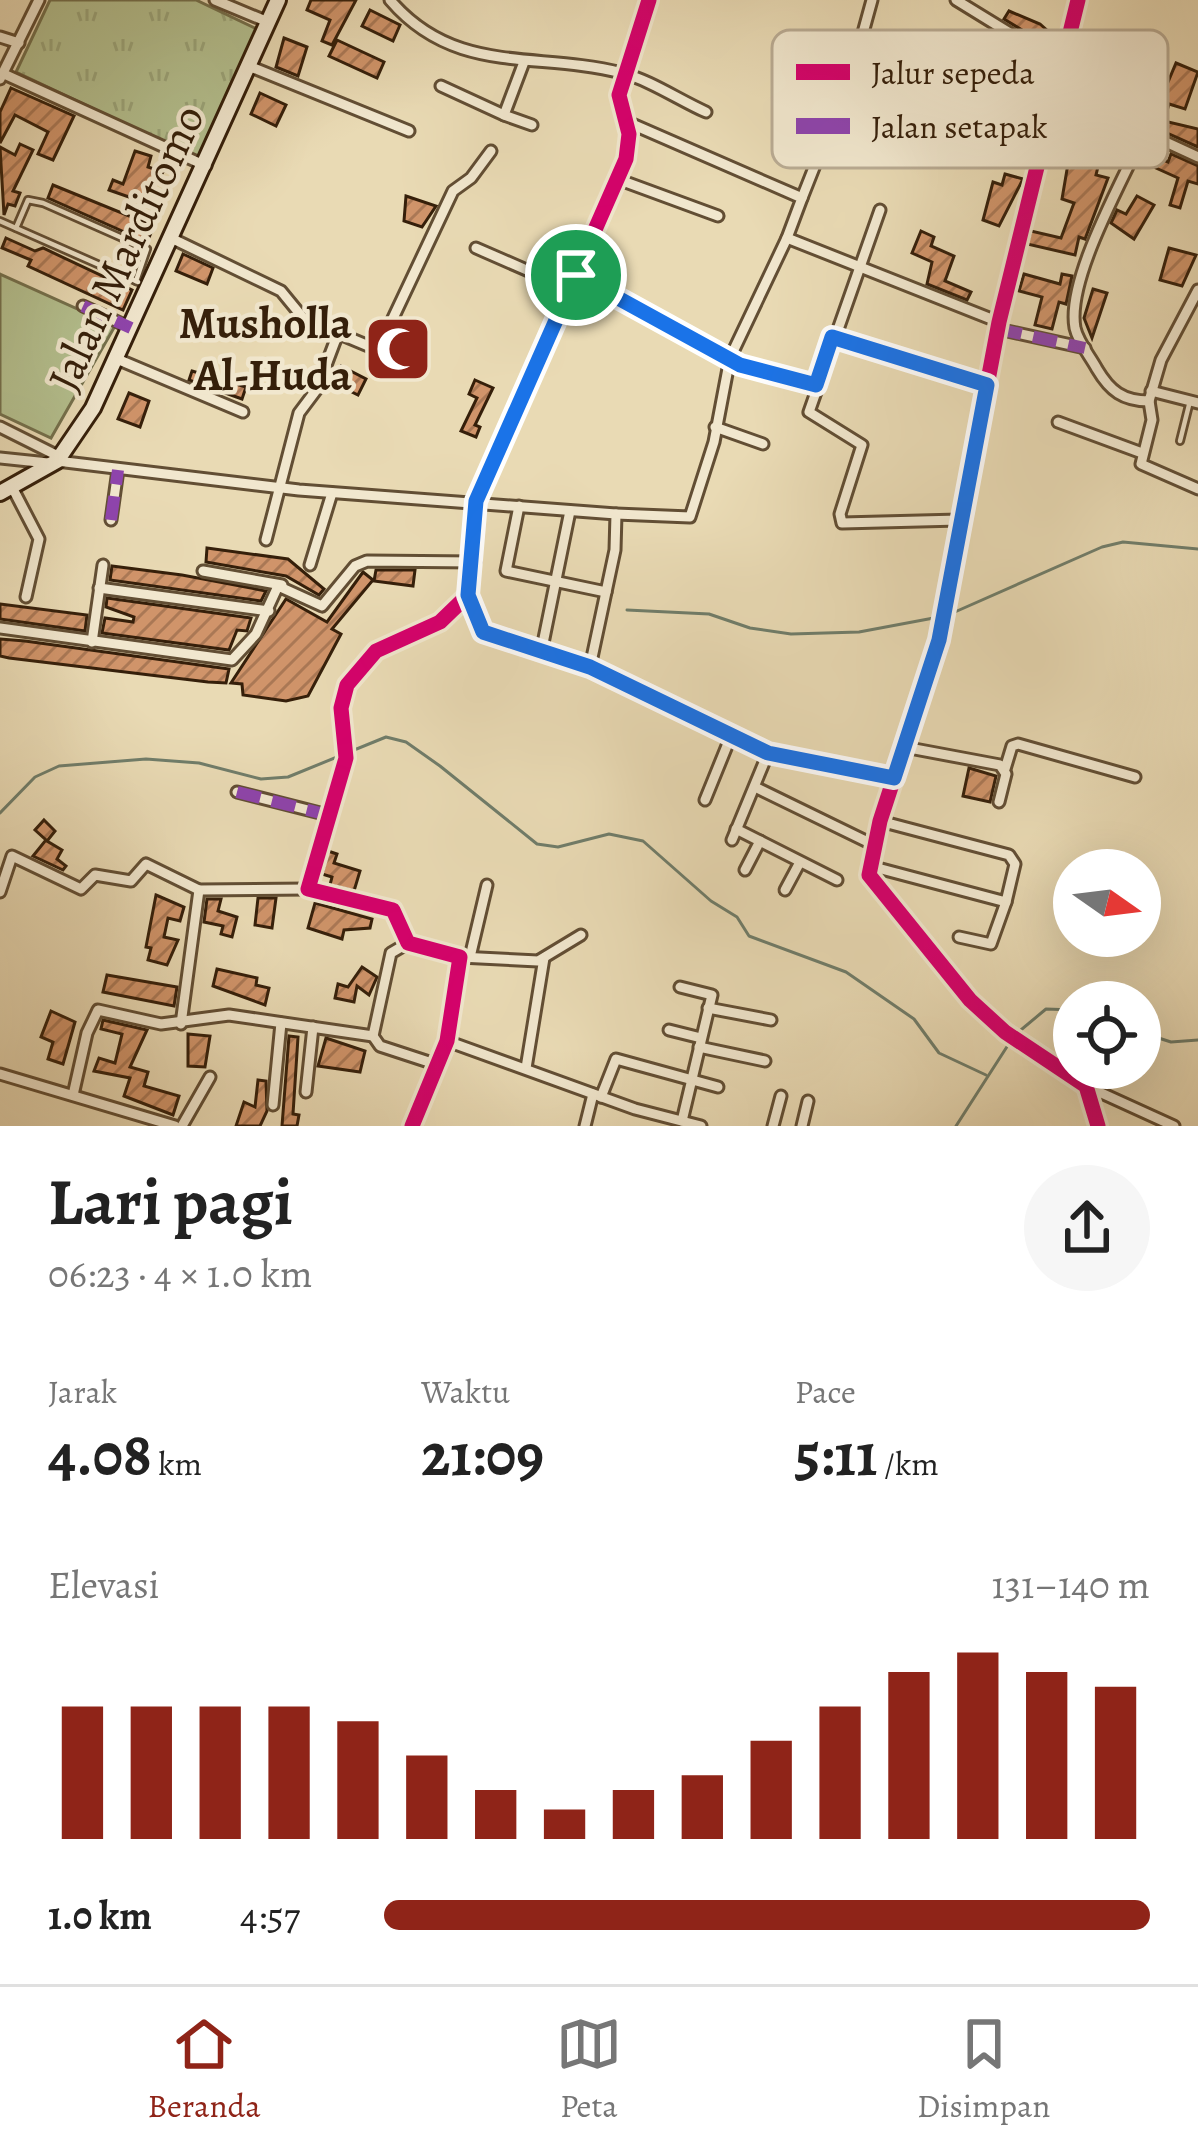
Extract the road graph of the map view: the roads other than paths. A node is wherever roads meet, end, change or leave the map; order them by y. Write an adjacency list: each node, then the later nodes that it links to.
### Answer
1 (39, 0): 14 (street)
2 (215, 0): 9 (street)
3 (278, 0): 9 (street, Jalan Marditomo)
4 (390, 0): 15 (street)
5 (649, 0): 17 (street)
6 (872, 0): 10 (street)
7 (956, 0): 11 (street)
8 (1078, 0): 12 (street)
9 (268, 22): 16 (street, Jalan Marditomo)
10 (864, 30)
11 (1005, 30)
12 (1070, 30)
13 (0, 37): 14 (street)
14 (19, 43): 18 (street)
15 (524, 62): 17 (street); 21 (street)
16 (251, 67): 24 (street); 28 (street, Jalan Marditomo)
17 (623, 73): 20 (street); 22 (street)
18 (2, 77): 28 (street)
19 (441, 86): 21 (street)
20 (706, 112)
21 (504, 116): 23 (street)
22 (625, 122): 32 (street); 33 (street)
23 (532, 125)
24 (409, 130)
25 (1168, 145): 27 (street)
26 (490, 151): 49 (street)
27 (1198, 157)
28 (206, 166): 39 (street, Jalan Marditomo)
29 (814, 168): 33 (street)
30 (1035, 168): 47 (street)
31 (1130, 168): 51 (street)
32 (620, 180): 35 (street); 42 (street)
33 (802, 198): 38 (street)
34 (880, 211): 41 (street)
35 (718, 216)
36 (0, 221): 37 (lane)
37 (16, 228): 43 (lane); 43 (lane)
38 (788, 238): 41 (street); 53 (street)
39 (173, 239): 43 (street, Jalan Marditomo); 49 (street)
40 (476, 248): 44 (street)
41 (858, 266): 47 (street); 50 (street)
42 (576, 275): 44 (street); 53 (street)
43 (143, 284): 48 (street, Jalan Marditomo)
44 (570, 289): 74 (street)
45 (1198, 293): 58 (street)
46 (83, 305): 48 (street)
47 (999, 326): 51 (street); 57 (street)
48 (131, 328): 52 (street, Jalan Marditomo)
49 (337, 336): 55 (street)
50 (832, 337): 56 (street); 57 (street)
51 (1085, 348): 58 (street)
52 (117, 358): 60 (street); 68 (street, Jalan Marditomo)
53 (730, 358): 56 (street); 63 (street)
54 (295, 374): 55 (street)
55 (320, 381): 70 (street)
56 (816, 385): 79 (street)
57 (987, 385): 79 (street)
58 (1150, 396): 59 (street); 66 (street)
59 (1194, 402): 64 (lane)
60 (243, 412)
61 (1058, 422): 66 (street)
62 (0, 427): 68 (street)
63 (715, 427): 65 (street); 77 (street)
64 (1180, 441)
65 (763, 444)
66 (1142, 453): 71 (street)
67 (0, 458): 68 (street)
68 (57, 461): 69 (street); 72 (street, Jalan Marditomo)
69 (118, 470): 70 (street); 78 (street)
70 (280, 488): 73 (street); 80 (street)
71 (1198, 489)
72 (7, 491): 90 (street)
73 (332, 493): 74 (street); 82 (street)
74 (476, 501): 75 (street); 81 (street)
75 (518, 506): 76 (street); 85 (street)
76 (570, 511): 77 (street); 85 (street)
77 (616, 514): 88 (street)
78 (110, 520)
79 (959, 520): 97 (street)
80 (266, 540)
81 (475, 562): 86 (street); 89 (street)
82 (310, 565)
83 (103, 566): 87 (street)
84 (203, 571): 86 (street)
85 (556, 581): 88 (street); 94 (street)
86 (282, 586): 91 (street)
87 (99, 588): 91 (street); 93 (street)
88 (606, 592): 95 (street)
89 (468, 595): 94 (street); 106 (street)
90 (26, 597)
91 (269, 611): 93 (street)
92 (0, 628): 93 (street)
93 (92, 642)
94 (542, 653): 95 (street)
95 (590, 667): 96 (street)
96 (731, 736): 98 (street); 104 (street)
97 (904, 747): 99 (street); 101 (street)
98 (768, 753): 101 (street); 102 (street)
99 (1005, 769): 100 (street); 105 (street)
100 (1135, 777)
101 (894, 778): 107 (street)
102 (755, 787): 108 (street); 109 (street)
103 (236, 792): 106 (street)
104 (705, 800)
105 (999, 802)
106 (328, 815): 115 (street)
107 (880, 821): 109 (street); 119 (street)
108 (760, 841): 110 (street); 112 (street)
109 (874, 845): 111 (street)
110 (800, 862): 113 (street); 117 (street)
111 (870, 866): 119 (street); 136 (street)
112 (745, 870)
113 (836, 880)
114 (487, 885): 123 (street)
115 (308, 889): 116 (street); 122 (street)
116 (200, 890): 118 (street); 129 (street)
117 (785, 890)
118 (0, 892)
119 (1006, 902): 121 (street)
120 (581, 935): 124 (street)
121 (958, 937)
122 (407, 943): 123 (street); 132 (street)
123 (465, 957): 124 (street); 133 (street)
124 (544, 958): 138 (street)
125 (680, 987): 126 (street)
126 (708, 1008): 127 (street); 134 (street)
127 (771, 1020)
128 (280, 1023): 129 (street); 130 (street); 150 (street)
129 (181, 1024): 146 (street)
130 (313, 1028): 132 (street); 145 (street)
131 (669, 1030): 134 (street)
132 (373, 1036): 137 (street)
133 (447, 1041): 137 (street); 138 (street)
134 (700, 1043): 135 (street); 141 (street)
135 (764, 1061)
136 (1053, 1063)
137 (438, 1065): 154 (street)
138 (526, 1068): 147 (street)
139 (0, 1074): 146 (street)
140 (210, 1077): 153 (street)
141 (691, 1081): 142 (street); 147 (street); 152 (street)
142 (718, 1087)
143 (1087, 1089): 160 (street)
144 (1093, 1089): 161 (street)
145 (306, 1092)
146 (74, 1095): 153 (street)
147 (597, 1095): 151 (street); 155 (street)
148 (781, 1096): 158 (street)
149 (808, 1101): 159 (street)
150 (273, 1105)
151 (635, 1109): 152 (street); 156 (street)
152 (676, 1122): 157 (street)
153 (178, 1126)
154 (412, 1126)
155 (585, 1126)
156 (631, 1126)
157 (701, 1126)
158 (773, 1126)
159 (802, 1126)
160 (1098, 1126)
161 (1174, 1126)

